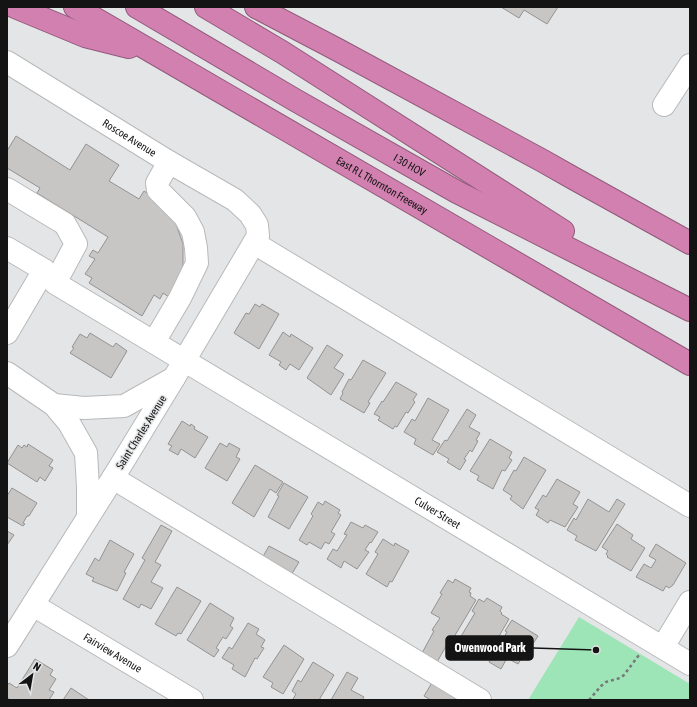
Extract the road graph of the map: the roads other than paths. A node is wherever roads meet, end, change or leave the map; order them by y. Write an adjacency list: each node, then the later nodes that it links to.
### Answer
1 (15, 7): 8 (highway)
2 (75, 7): 8 (highway, East R L Thornton Freeway)
3 (137, 7): 19 (highway, I 30 HOV)
4 (206, 7): 19 (highway, I 30 HOV)
5 (256, 7): 7 (highway)
6 (273, 7): 7 (highway)
7 (338, 50): 16 (highway)
8 (153, 52): 22 (highway, East R L Thornton Freeway)
9 (8, 63): 12 (street, Roscoe Avenue)
10 (690, 65): 11 (street)
11 (664, 105)
12 (169, 162): 14 (street, Roscoe Avenue); 21 (street)
13 (7, 189): 18 (street)
14 (250, 214): 15 (street, Saint Charles Avenue)
15 (254, 243): 23 (street, Saint Charles Avenue); 27 (street)
16 (690, 243)
17 (7, 248): 18 (street, Culver Street)
18 (49, 277): 20 (street); 21 (street, Culver Street)
19 (690, 309)
20 (7, 333)
21 (154, 342): 23 (street, Culver Street)
22 (690, 364)
23 (180, 369): 25 (street); 26 (street, Saint Charles Avenue); 31 (street, Culver Street)
24 (9, 377): 25 (street)
25 (54, 405): 28 (street)
26 (113, 478): 28 (street, Saint Charles Avenue); 35 (street)
27 (690, 506)
28 (88, 516): 30 (street, Saint Charles Avenue)
29 (690, 602): 31 (street)
30 (33, 605): 32 (street, Saint Charles Avenue); 34 (street, Fairview Avenue)
31 (656, 643): 33 (street, Culver Street)
32 (7, 646)
33 (690, 664)
34 (192, 700)
35 (480, 700)

